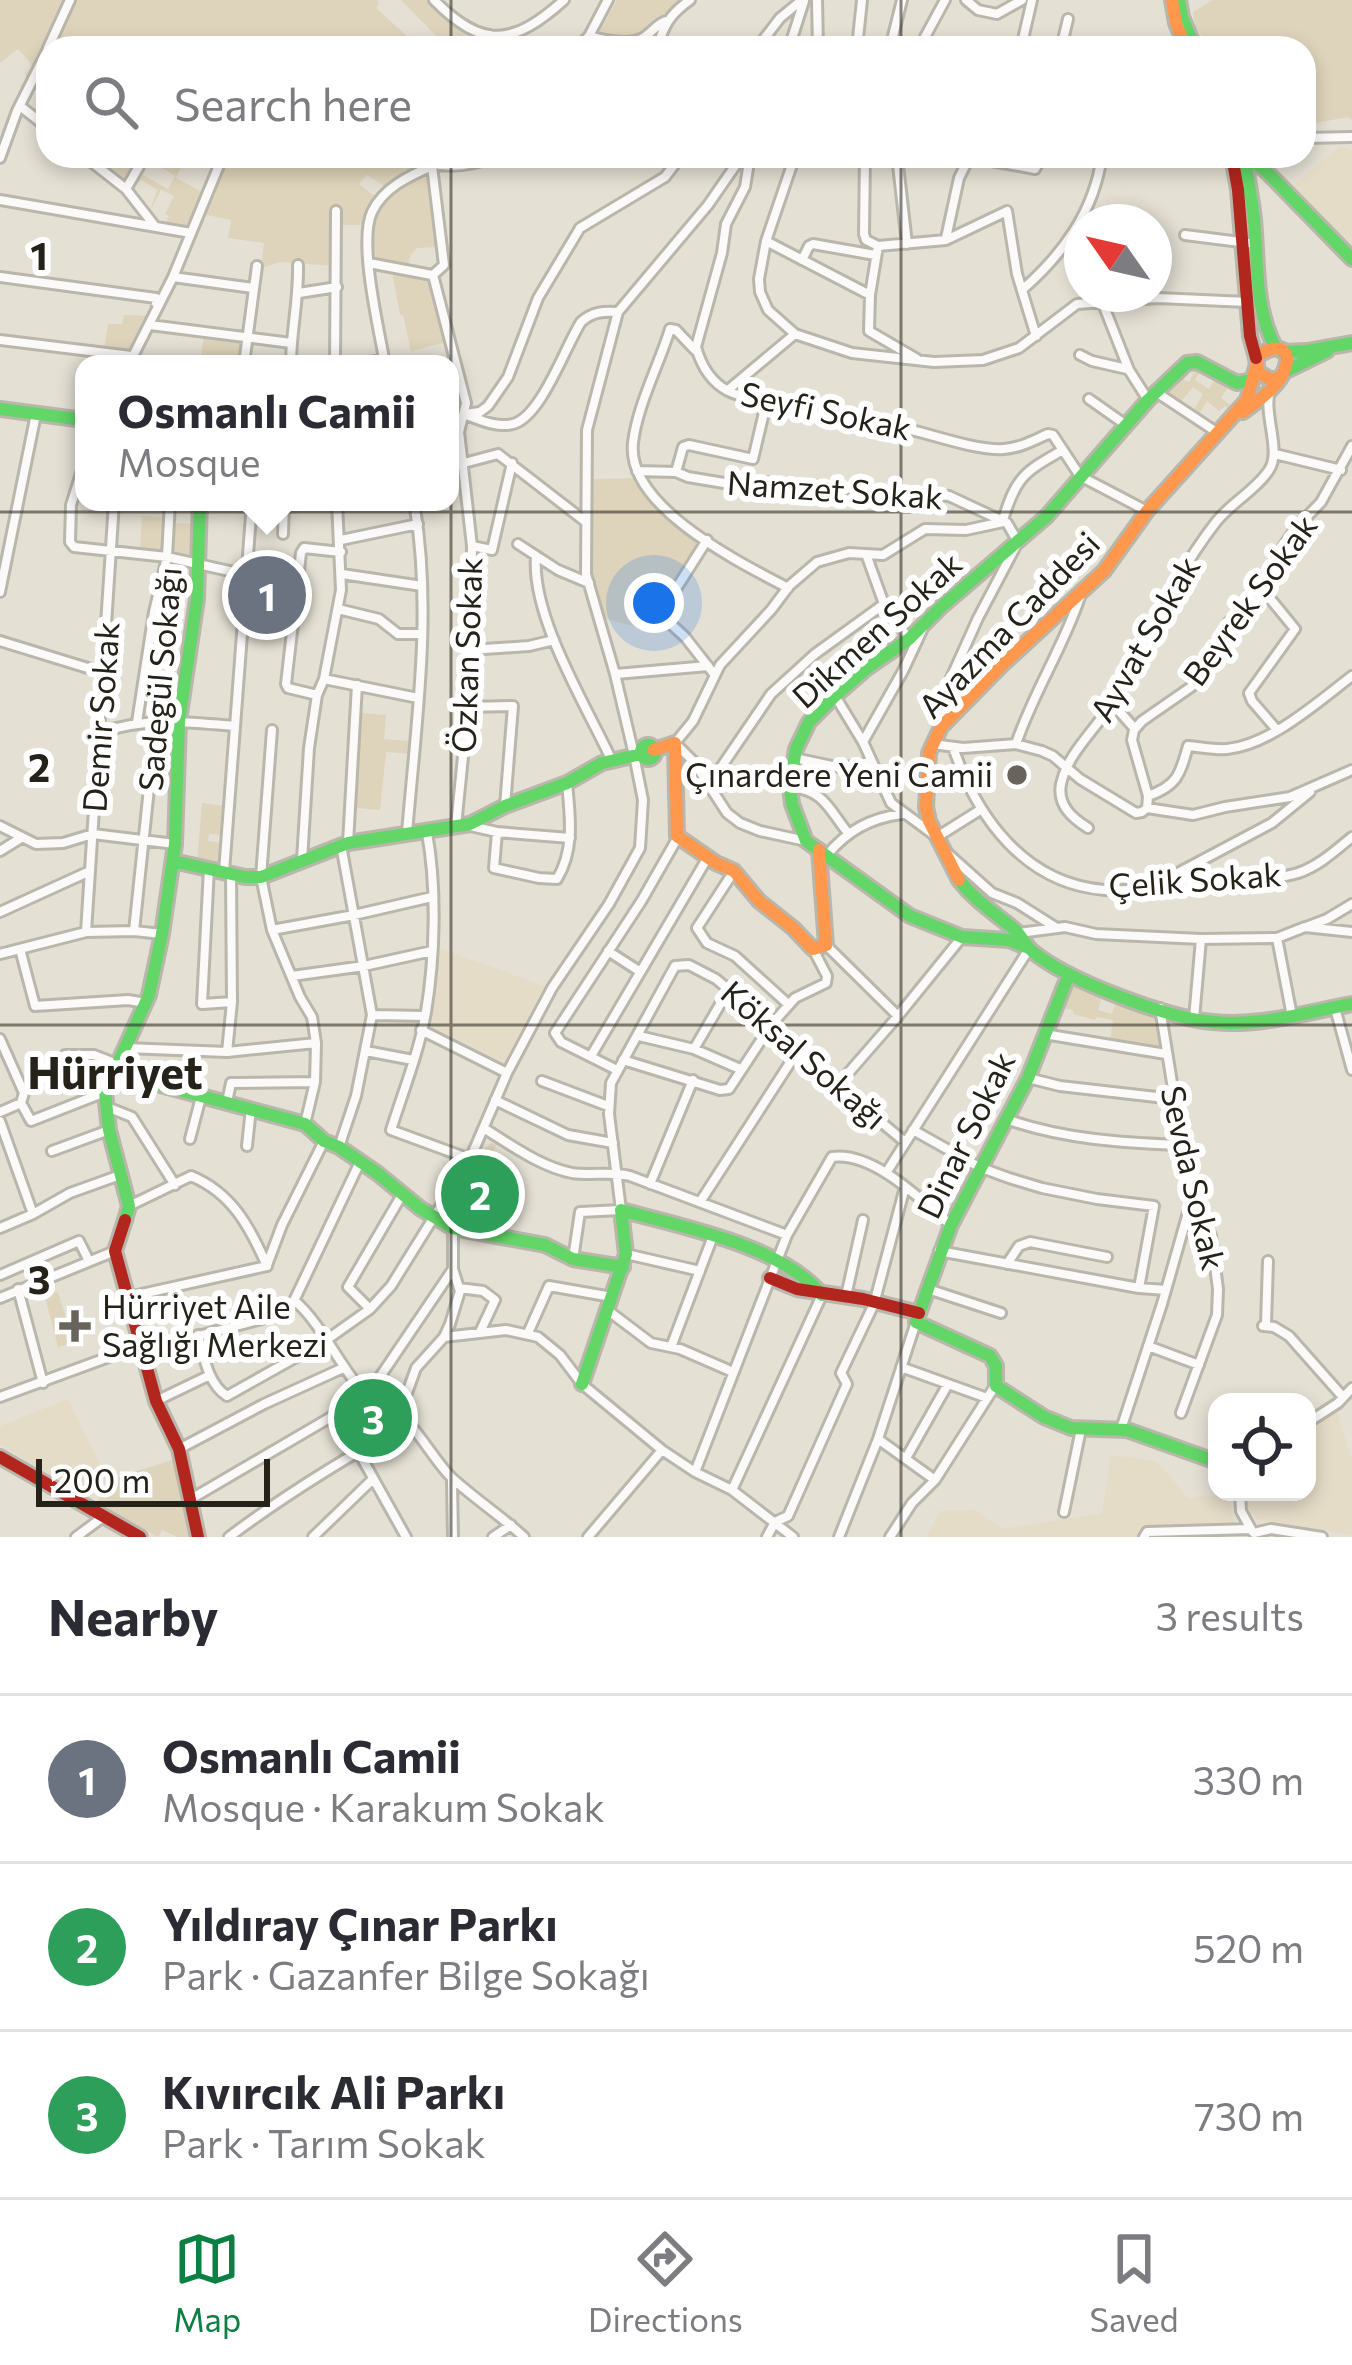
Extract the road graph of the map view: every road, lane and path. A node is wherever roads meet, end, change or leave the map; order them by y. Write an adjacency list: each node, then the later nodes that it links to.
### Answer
1 (70, 0): 18 (street)
2 (434, 0): 17 (street)
3 (564, 0): 17 (street)
4 (608, 0): 19 (street)
5 (690, 0): 16 (street)
6 (803, 0): 22 (street); 23 (street)
7 (817, 0): 24 (street)
8 (862, 0): 25 (street)
9 (902, 0): 26 (street)
10 (945, 0): 27 (street)
11 (966, 0): 12 (street)
12 (1022, 0)
13 (1032, 0): 28 (street)
14 (1176, 0): 30 (street)
15 (1067, 19): 29 (street)
16 (666, 21): 20 (street); 21 (street)
17 (490, 35)
18 (54, 36)
19 (589, 36)
20 (644, 36)
21 (661, 36)
22 (766, 36)
23 (792, 36)
24 (818, 36)
25 (858, 36)
26 (893, 36)
27 (925, 36)
28 (1024, 36)
29 (1063, 36)
30 (1184, 36)
31 (36, 72): 32 (street)
32 (18, 108): 33 (street); 34 (street); 37 (street)
33 (36, 120)
34 (0, 126)
35 (1352, 137): 36 (street)
36 (1316, 138)
37 (0, 155)
38 (99, 168): 54 (street)
39 (138, 168): 54 (street)
40 (218, 168): 58 (street)
41 (428, 168): 67 (street)
42 (432, 168): 70 (street)
43 (672, 168): 111 (street)
44 (737, 168): 82 (street)
45 (746, 168): 91 (street)
46 (791, 168): 61 (street)
47 (866, 168): 64 (street)
48 (898, 168): 62 (street)
49 (964, 168): 60 (street)
50 (1099, 168): 75 (street)
51 (1234, 168): 63 (street)
52 (1246, 168): 63 (street)
53 (1262, 168): 65 (street)
54 (125, 189): 57 (street)
55 (2, 202): 57 (street)
56 (336, 211): 73 (street)
57 (155, 226): 58 (street)
58 (191, 232): 71 (street)
59 (1185, 235): 63 (street)
60 (946, 240): 62 (street); 75 (street)
61 (766, 241): 66 (street); 84 (street)
62 (907, 244): 64 (street)
63 (1249, 244): 79 (street)
64 (876, 251): 66 (street); 77 (street)
65 (1352, 259)
66 (802, 260): 77 (street)
67 (369, 263): 70 (street); 97 (street)
68 (298, 265): 76 (street)
69 (257, 266): 74 (street)
70 (433, 275): 98 (street, Özkan Sokak)
71 (173, 277): 74 (street); 83 (street)
72 (0, 278): 83 (street)
73 (338, 287): 76 (street); 96 (street)
74 (253, 288): 86 (street)
75 (1022, 290): 85 (street)
76 (299, 293): 88 (street)
77 (870, 295): 100 (street)
78 (1172, 298): 79 (street)
79 (1253, 301): 90 (street); 101 (street)
80 (1067, 312): 85 (street)
81 (1106, 312): 102 (street)
82 (618, 313): 111 (street); 136 (street)
83 (152, 320): 86 (street); 93 (street)
84 (794, 334): 100 (street); 105 (street)
85 (1036, 336): 100 (street)
86 (247, 338): 88 (street); 94 (street)
87 (0, 340): 92 (street)
88 (291, 343): 95 (street)
89 (1347, 344): 90 (street); 104 (street)
90 (1279, 350): 101 (street, Ayazma Caddesi); 104 (street)
91 (698, 352): 105 (street, Seyfi Sokak); 123 (street)
92 (98, 355)
93 (133, 355)
94 (245, 355)
95 (291, 355)
96 (335, 355)
97 (384, 355)
98 (454, 355)
99 (1080, 355): 102 (street)
100 (920, 360)
101 (1255, 368): 104 (street); 106 (street); 116 (street, Ayazma Caddesi)
102 (1129, 370): 106 (street)
103 (459, 376): 111 (street, Özkan Sokak)
104 (1279, 379): 116 (street); 119 (street)
105 (727, 391): 108 (street, Seyfi Sokak)
106 (1152, 396): 114 (street, Dikmen Sokak); 116 (street)
107 (1089, 399): 114 (street)
108 (766, 403): 118 (street, Seyfi Sokak); 124 (street)
109 (0, 409): 110 (street)
110 (36, 414): 112 (street); 156 (street)
111 (465, 414): 113 (street, Özkan Sokak)
112 (75, 419)
113 (459, 423)
114 (1126, 425): 125 (street, Dikmen Sokak)
115 (459, 431): 120 (street, Özkan Sokak)
116 (1218, 433): 134 (street, Ayazma Caddesi)
117 (1352, 446): 122 (street, Beyrek Sokak)
118 (1063, 450): 125 (street); 135 (street)
119 (1275, 454): 122 (street); 175 (street, Ayvat Sokak)
120 (464, 463): 121 (street); 143 (street, Özkan Sokak)
121 (512, 463): 136 (street); 143 (street)
122 (1341, 470): 155 (street, Beyrek Sokak)
123 (637, 471): 124 (street, Namzet Sokak); 140 (street)
124 (676, 472): 135 (street, Namzet Sokak)
125 (1080, 476): 134 (street); 141 (street, Dikmen Sokak)
126 (75, 492): 144 (street)
127 (114, 511): 144 (street, Demir Sokak)
128 (170, 511): 148 (street)
129 (200, 511): 149 (street, Sadegül Sokağı)
130 (251, 511): 151 (street)
131 (284, 511): 138 (street)
132 (338, 511): 139 (street)
133 (416, 511): 137 (street)
134 (1147, 512): 157 (street, Ayazma Caddesi)
135 (1004, 521): 141 (street); 146 (street)
136 (587, 523): 152 (street)
137 (418, 524): 139 (street); 153 (street)
138 (283, 534)
139 (340, 540): 145 (street)
140 (707, 540): 154 (street); 166 (street)
141 (1018, 542): 160 (street, Dikmen Sokak); 181 (street)
142 (518, 544): 147 (street)
143 (472, 546): 165 (street, Özkan Sokak)
144 (112, 551): 148 (street); 167 (street, Demir Sokak)
145 (341, 552): 150 (street); 172 (street)
146 (866, 554): 154 (street); 158 (street)
147 (536, 556): 152 (street); 163 (street)
148 (167, 557): 149 (street); 177 (street)
149 (197, 566): 151 (street); 179 (street, Sadegül Sokağı)
150 (342, 574): 153 (street); 159 (street)
151 (247, 575): 180 (street)
152 (589, 583): 168 (street)
153 (422, 586): 161 (street)
154 (788, 588): 166 (street)
155 (1264, 591): 182 (street, Beyrek Sokak); 184 (street)
156 (0, 592)
157 (1080, 595): 181 (street, Ayazma Caddesi); 188 (street)
158 (884, 604): 162 (street); 198 (street)
159 (338, 609): 161 (street); 170 (street)
160 (926, 623): 162 (street, Dikmen Sokak); 186 (street)
161 (422, 634): 174 (street)
162 (910, 639): 173 (street, Dikmen Sokak)
163 (554, 640): 165 (street); 193 (street)
164 (0, 641): 167 (street)
165 (470, 650): 176 (street, Özkan Sokak)
166 (712, 671): 168 (street); 187 (street)
167 (104, 673): 185 (street, Demir Sokak)
168 (615, 674): 191 (street)
169 (1352, 676): 184 (street)
170 (324, 679): 171 (street); 172 (street)
171 (357, 685): 174 (street); 222 (street)
172 (317, 695): 226 (street)
173 (835, 696): 186 (street); 192 (street, Dikmen Sokak)
174 (418, 698): 213 (street)
175 (1112, 703): 182 (street); 195 (street, Ayvat Sokak)
176 (468, 707): 202 (street); 207 (street, Özkan Sokak)
177 (137, 722): 178 (street); 185 (street)
178 (156, 722): 179 (street); 218 (street)
179 (179, 722): 180 (street); 221 (street, Sadegül Sokağı)
180 (235, 726): 231 (street)
181 (941, 727): 189 (street, Ayazma Caddesi)
182 (1135, 729): 201 (street)
183 (272, 730): 232 (street)
184 (1277, 730): 201 (street)
185 (100, 734): 212 (street, Demir Sokak)
186 (863, 742): 194 (street)
187 (675, 743): 191 (street); 198 (street); 214 (street)
188 (1016, 744): 190 (street); 195 (street)
189 (932, 745): 190 (street); 220 (street, Ayazma Caddesi)
190 (953, 747): 204 (street, Çelik Sokak)
191 (643, 753): 193 (street); 291 (street)
192 (794, 758): 194 (street); 199 (street, Dikmen Sokak)
193 (612, 761): 197 (street)
194 (870, 762): 205 (street)
195 (1067, 768): 203 (street); 208 (street)
196 (1352, 770): 200 (street)
197 (566, 783): 202 (street); 217 (street)
198 (709, 785): 219 (street)
199 (790, 787): 210 (street); 219 (street, Dikmen Sokak)
200 (1312, 788): 203 (street); 233 (street)
201 (1148, 796): 203 (street)
202 (505, 806): 207 (street)
203 (1147, 808)
204 (980, 810): 220 (street); 233 (street, Çelik Sokak)
205 (902, 814): 210 (street); 220 (street)
206 (0, 826): 216 (street)
207 (460, 826): 209 (street); 211 (street)
208 (1088, 828)
209 (497, 832): 217 (street); 217 (street)
210 (848, 832): 224 (street)
211 (427, 833): 213 (street); 234 (street)
212 (93, 834): 216 (street); 218 (street); 229 (street, Demir Sokak)
213 (407, 835): 222 (street)
214 (678, 837): 225 (street); 253 (street)
215 (1352, 837): 233 (street, Çelik Sokak)
216 (21, 838): 223 (street)
217 (570, 838)
218 (143, 841): 221 (street); 241 (street)
219 (806, 841): 224 (street)
220 (939, 842): 238 (street); 244 (street, Ayazma Caddesi)
221 (175, 844): 227 (street, Sadegül Sokağı)
222 (345, 844): 226 (street); 237 (street)
223 (0, 851)
224 (823, 853): 246 (street); 249 (street)
225 (708, 857): 230 (street); 256 (street)
226 (302, 860): 232 (street)
227 (173, 861): 228 (street); 245 (street, Sadegül Sokağı)
228 (209, 868): 231 (street); 260 (street)
229 (90, 872): 236 (street); 242 (street, Demir Sokak)
230 (734, 872): 249 (street); 262 (street)
231 (227, 874): 232 (street); 260 (street)
232 (261, 877): 240 (street)
233 (1153, 886)
234 (432, 897): 237 (street); 252 (street)
235 (1352, 904): 239 (street)
236 (0, 912)
237 (354, 915): 240 (street); 255 (street)
238 (1056, 927): 244 (street); 248 (street)
239 (1305, 927): 243 (street); 247 (street)
240 (272, 930): 258 (street)
241 (134, 931): 242 (street); 245 (street)
242 (86, 932): 250 (street)
243 (1352, 932)
244 (1019, 933): 251 (street, Ayazma Caddesi)
245 (162, 934): 261 (street, Sadegül Sokağı)
246 (962, 937): 251 (street); 268 (street)
247 (1277, 938): 248 (street); 269 (street)
248 (1202, 939): 270 (street)
249 (819, 947): 262 (street); 268 (street)
250 (20, 949): 254 (street); 261 (street)
251 (1029, 949): 257 (street, Ayazma Caddesi); 310 (street)
252 (432, 951): 255 (street); 267 (street)
253 (608, 951): 256 (street); 284 (street)
254 (0, 954)
255 (364, 966): 258 (street); 266 (street)
256 (639, 971): 284 (street)
257 (1069, 974): 264 (street, Ayazma Caddesi); 273 (street, Dinar Sokak)
258 (292, 976): 275 (street)
259 (729, 989): 271 (street, Köksal Sokağı); 274 (street, Köksal Sokağı); 278 (street)
260 (232, 1002): 279 (street)
261 (146, 1003): 277 (street, Sadegül Sokağı)
262 (789, 1004): 271 (street)
263 (1352, 1004): 265 (street, Ayazma Caddesi)
264 (1160, 1008): 270 (street, Ayazma Caddesi); 282 (street, Sevda Sokak)
265 (1335, 1009): 269 (street, Ayazma Caddesi); 290 (street)
266 (372, 1015): 267 (street); 280 (street)
267 (425, 1016): 272 (street)
268 (898, 1016): 296 (street)
269 (1292, 1016): 270 (street, Ayazma Caddesi)
270 (1194, 1019)
271 (771, 1025): 281 (street, Köksal Sokağı); 288 (street)
272 (422, 1030): 285 (street); 291 (street)
273 (1044, 1034): 282 (street); 292 (street, Dinar Sokak)
274 (639, 1036): 278 (street); 286 (street, Köksal Sokağı)
275 (316, 1043): 279 (street); 295 (street)
276 (2, 1046): 298 (street)
277 (124, 1048): 279 (street); 287 (street, Sadegül Sokağı)
278 (694, 1049): 288 (street)
279 (226, 1052)
280 (366, 1052): 285 (street); 317 (street)
281 (797, 1052): 296 (street, Köksal Sokağı); 330 (street)
282 (1166, 1054): 301 (street, Sevda Sokak)
283 (65, 1055): 287 (street)
284 (591, 1056): 289 (street)
285 (413, 1060): 319 (street)
286 (623, 1060): 289 (street, Köksal Sokağı); 293 (street)
287 (117, 1069): 297 (street); 299 (street, Sadegül Sokağı)
288 (740, 1069): 293 (street)
289 (617, 1070): 303 (street, Köksal Sokağı)
290 (1352, 1070)
291 (508, 1072): 300 (street)
292 (1028, 1078): 301 (street); 306 (street, Dinar Sokak)
293 (693, 1080): 325 (street)
294 (542, 1081): 303 (street)
295 (315, 1082): 302 (street); 307 (street)
296 (837, 1086): 313 (street, Köksal Sokağı)
297 (201, 1097): 302 (street); 311 (street)
298 (23, 1098): 299 (street); 305 (street)
299 (106, 1099): 309 (street); 326 (street)
300 (495, 1100): 308 (street); 314 (street)
301 (1175, 1100): 315 (street, Sevda Sokak)
302 (227, 1102): 304 (street)
303 (609, 1106): 314 (street, Köksal Sokağı)
304 (251, 1108): 307 (street); 316 (street)
305 (0, 1117): 333 (street)
306 (1006, 1120): 315 (street); 321 (street, Dinar Sokak)
307 (305, 1124): 312 (street)
308 (484, 1129): 319 (street); 322 (street)
309 (109, 1130): 318 (street); 324 (street)
310 (913, 1130): 313 (street); 321 (street)
311 (190, 1139)
312 (324, 1141): 317 (street); 350 (street)
313 (905, 1142): 323 (street)
314 (613, 1143): 322 (street, Köksal Sokağı)
315 (1182, 1145): 329 (street, Sevda Sokak)
316 (247, 1146)
317 (339, 1147): 320 (street)
318 (52, 1151)
319 (470, 1159): 334 (street); 338 (street)
320 (360, 1162): 328 (street); 364 (street)
321 (980, 1167): 336 (street, Dinar Sokak); 356 (street)
322 (617, 1173): 325 (street); 332 (street, Köksal Sokağı)
323 (886, 1173): 327 (street); 340 (street)
324 (120, 1175): 331 (street); 333 (street)
325 (650, 1184): 330 (street)
326 (175, 1185): 331 (street); 350 (street)
327 (905, 1187): 336 (street); 366 (street)
328 (403, 1193): 334 (street); 367 (street)
329 (1193, 1194): 359 (street); 378 (street, Sevda Sokak)
330 (699, 1202): 340 (street)
331 (129, 1206): 341 (street)
332 (620, 1210): 339 (street); 344 (street); 346 (street)
333 (33, 1214): 337 (street)
334 (435, 1218): 338 (street); 367 (street)
335 (863, 1220): 361 (street)
336 (951, 1225): 342 (street, Dinar Sokak)
337 (0, 1228)
338 (453, 1228): 344 (street); 351 (street)
339 (713, 1235): 347 (street); 352 (street)
340 (788, 1235): 347 (street)
341 (115, 1251): 345 (street); 363 (street)
342 (939, 1251): 349 (street); 358 (street, Dinar Sokak)
343 (1107, 1257): 349 (street)
344 (573, 1259): 346 (street)
345 (89, 1261): 353 (street); 357 (street)
346 (625, 1261): 352 (street); 365 (street)
347 (777, 1261): 354 (street); 360 (street)
348 (1268, 1261): 390 (street)
349 (1007, 1264): 356 (street)
350 (267, 1266): 363 (street)
351 (454, 1268): 355 (street); 388 (street)
352 (700, 1271): 376 (street)
353 (0, 1275)
354 (770, 1278): 360 (street); 381 (street)
355 (459, 1288): 370 (street); 373 (street)
356 (1139, 1288): 359 (street)
357 (18, 1289): 362 (street); 383 (street)
358 (928, 1289): 368 (street); 369 (street, Dinar Sokak)
359 (1166, 1290): 375 (street)
360 (822, 1295): 361 (street); 409 (street)
361 (846, 1296): 366 (street)
362 (0, 1298)
363 (127, 1298): 377 (street)
364 (295, 1301): 372 (street); 374 (street)
365 (609, 1303): 371 (street); 376 (street); 384 (street)
366 (874, 1304): 369 (street); 414 (street)
367 (370, 1309): 374 (street)
368 (1001, 1313)
369 (918, 1318): 379 (street); 387 (street)
370 (479, 1333): 371 (street); 373 (street)
371 (528, 1333): 384 (street)
372 (198, 1335): 377 (street); 382 (street)
373 (444, 1337): 393 (street)
374 (325, 1340): 380 (street); 382 (street)
375 (1148, 1346): 378 (street); 397 (street)
376 (671, 1347): 381 (street)
377 (141, 1349): 383 (street); 391 (street)
378 (1199, 1364): 392 (street, Sevda Sokak)
379 (901, 1367): 385 (street); 398 (street)
380 (343, 1368): 388 (street); 399 (street)
381 (733, 1372): 405 (street)
382 (210, 1375): 391 (street)
383 (43, 1382): 389 (street)
384 (582, 1384): 400 (street)
385 (948, 1384): 387 (street); 403 (street)
386 (1352, 1388): 390 (street)
387 (992, 1392): 396 (street); 408 (street)
388 (367, 1396): 393 (street); 410 (street)
389 (0, 1397)
390 (1343, 1397): 394 (street)
391 (156, 1401): 399 (street)
392 (1181, 1414)
393 (399, 1415): 395 (street)
394 (1316, 1416)
395 (407, 1424): 401 (street); 406 (street)
396 (1081, 1429): 397 (street); 412 (street)
397 (1121, 1429): 404 (street)
398 (878, 1439): 403 (street); 429 (street)
399 (179, 1449): 410 (street)
400 (662, 1450): 405 (street); 426 (street)
401 (358, 1451): 407 (street); 420 (street)
402 (0, 1457): 413 (street)
403 (906, 1458): 408 (street)
404 (1208, 1458)
405 (695, 1472): 409 (street)
406 (452, 1478): 415 (street); 423 (street)
407 (373, 1479): 421 (street); 422 (street)
408 (935, 1480): 430 (street)
409 (731, 1490): 414 (street)
410 (191, 1499): 417 (street)
411 (1240, 1501): 416 (street)
412 (1064, 1512)
413 (103, 1517): 418 (street); 419 (street)
414 (775, 1522): 427 (street); 428 (street)
415 (512, 1525): 424 (street); 425 (street)
416 (1254, 1533): 431 (street); 432 (street)
417 (197, 1536)
418 (76, 1537)
419 (140, 1537)
420 (229, 1537)
421 (313, 1537)
422 (405, 1537)
423 (453, 1537)
424 (493, 1537)
425 (524, 1537)
426 (588, 1537)
427 (767, 1537)
428 (793, 1537)
429 (839, 1537)
430 (890, 1537)
431 (1144, 1537)
432 (1322, 1537)

